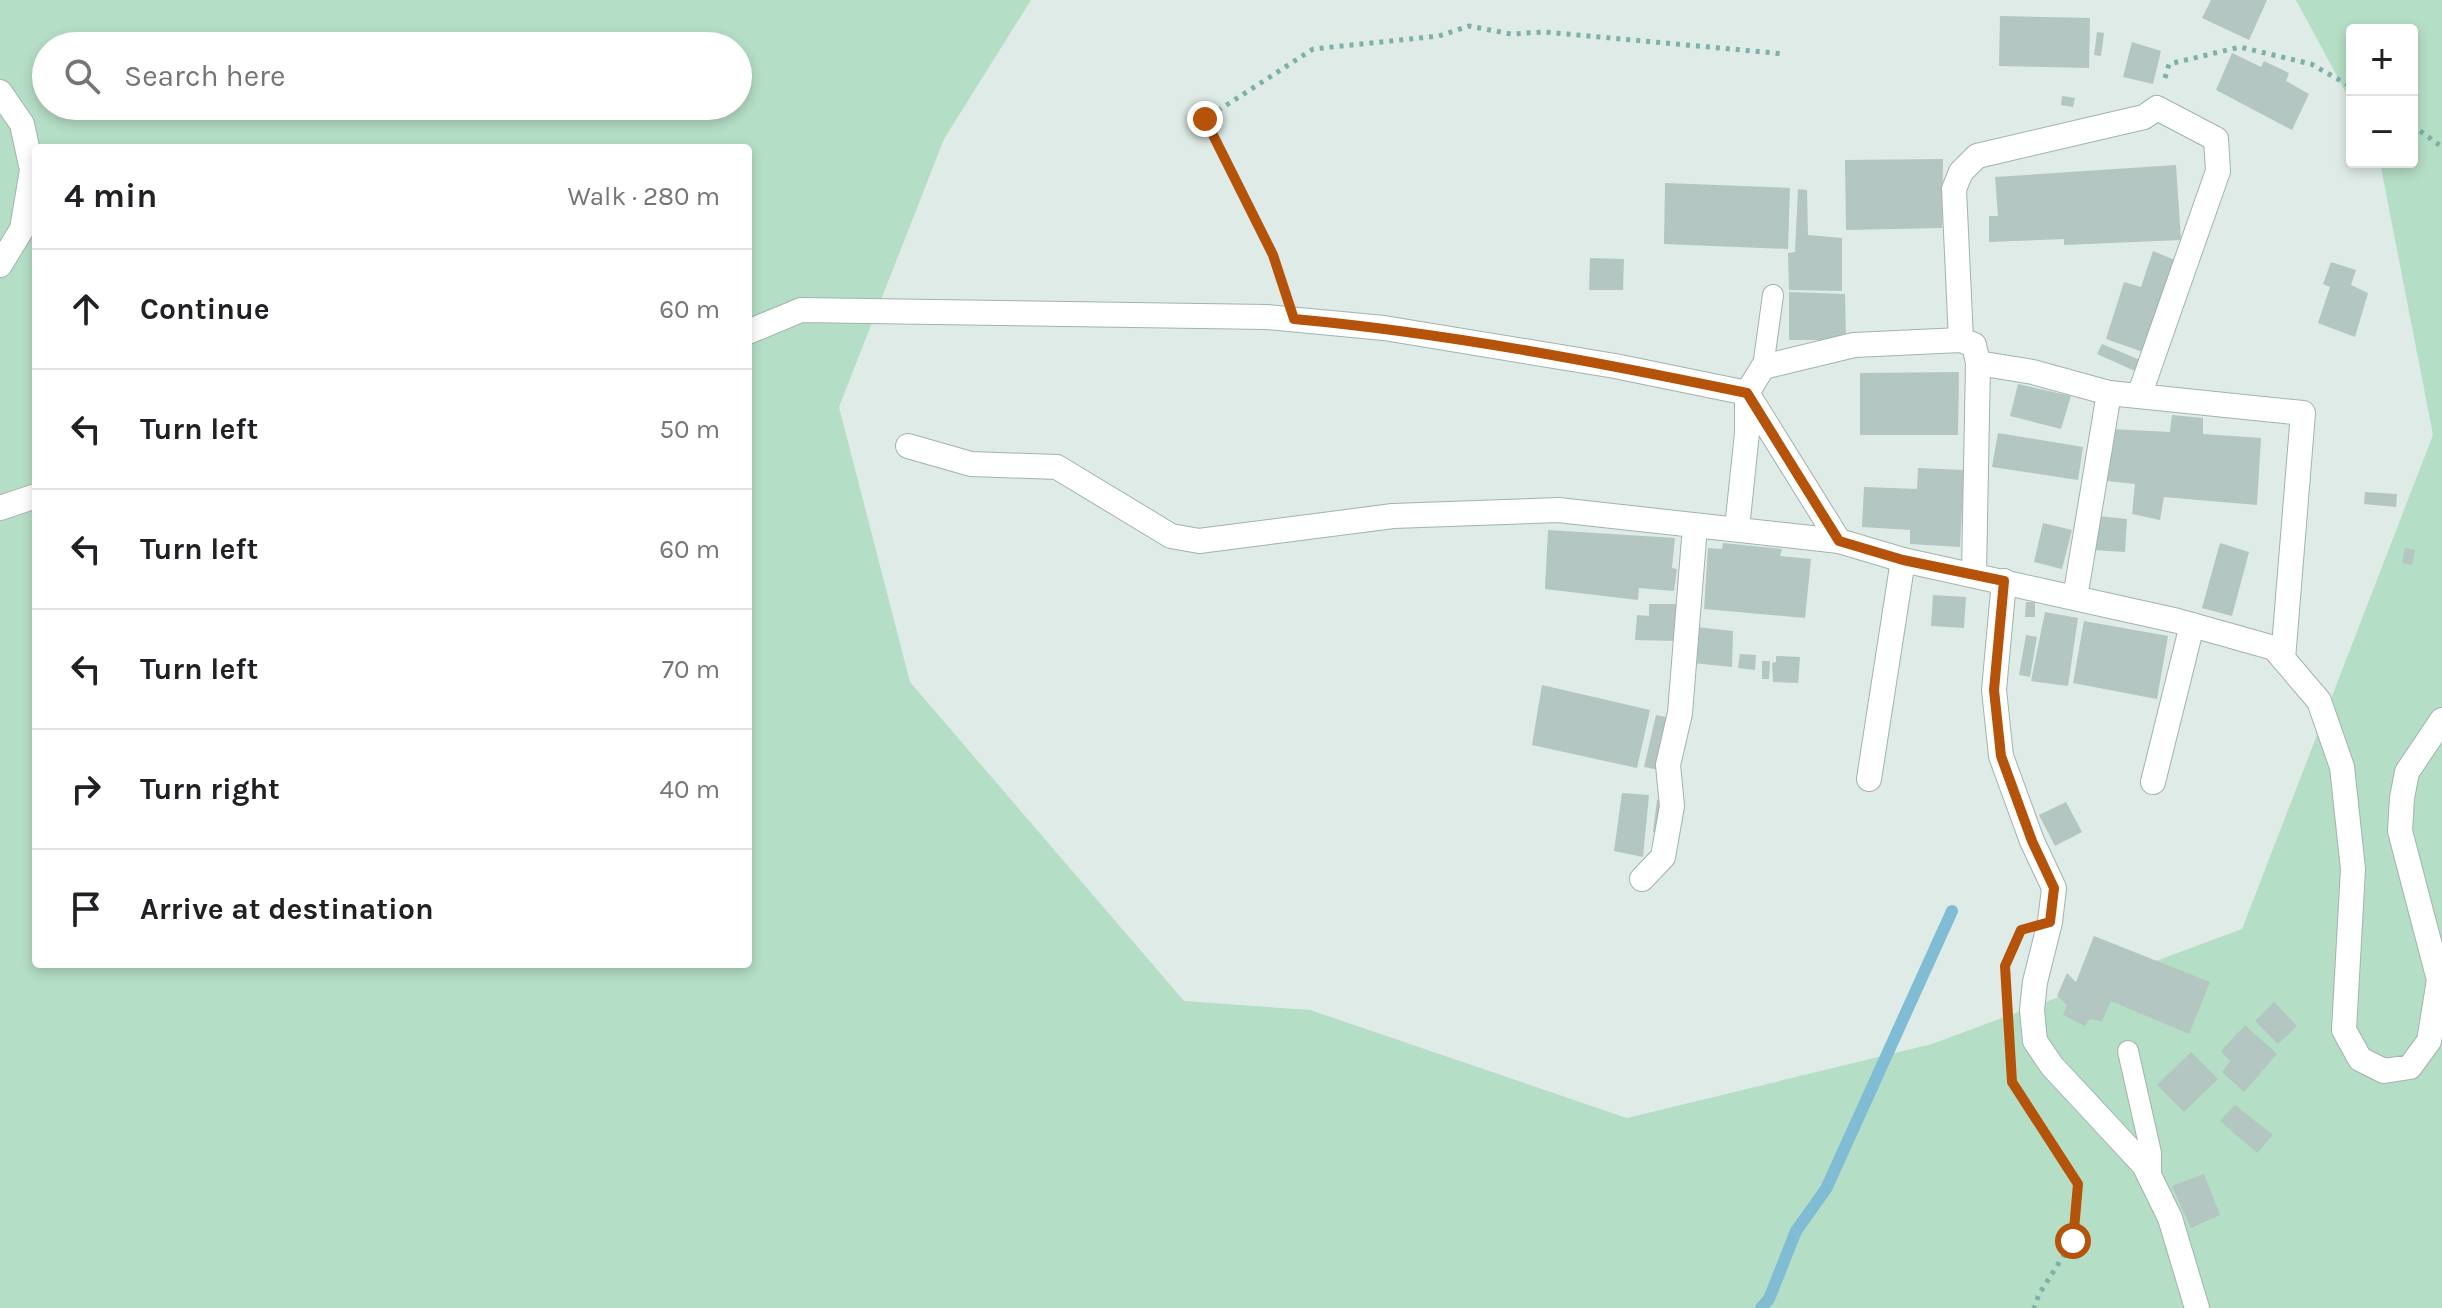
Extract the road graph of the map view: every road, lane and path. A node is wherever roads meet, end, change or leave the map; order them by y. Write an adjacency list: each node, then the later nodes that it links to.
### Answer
1 (1785, 54): 9 (path)
2 (2346, 84): 4 (path)
3 (0, 92): 7 (street)
4 (2157, 108): 11 (street); 16 (street)
5 (2418, 129): 6 (path)
6 (2442, 147)
7 (0, 265)
8 (1773, 295): 13 (lane)
9 (1294, 319): 10 (street); 14 (street)
10 (752, 330)
11 (1961, 340): 12 (street); 13 (street)
12 (1978, 363): 15 (street); 24 (street)
13 (1763, 367): 14 (street)
14 (1747, 393): 21 (street); 22 (street)
15 (2109, 393): 16 (street); 26 (street)
16 (2139, 396): 28 (street)
17 (908, 446): 20 (street)
18 (32, 497): 19 (street)
19 (0, 508)
20 (1695, 526): 21 (street); 32 (street)
21 (1737, 528): 22 (street)
22 (1839, 541): 23 (street)
23 (1903, 560): 24 (street); 30 (street)
24 (1974, 573): 25 (street)
25 (2004, 581): 26 (street); 35 (street)
26 (2075, 598): 27 (street)
27 (2192, 625): 28 (street); 31 (street)
28 (2283, 659): 29 (street)
29 (2442, 720)
30 (1869, 779)
31 (2153, 782)
32 (1642, 879)
33 (2128, 1051): 35 (lane)
34 (2010, 1053): 36 (path)
35 (2151, 1180): 37 (street)
36 (2034, 1308)
37 (2197, 1308)

